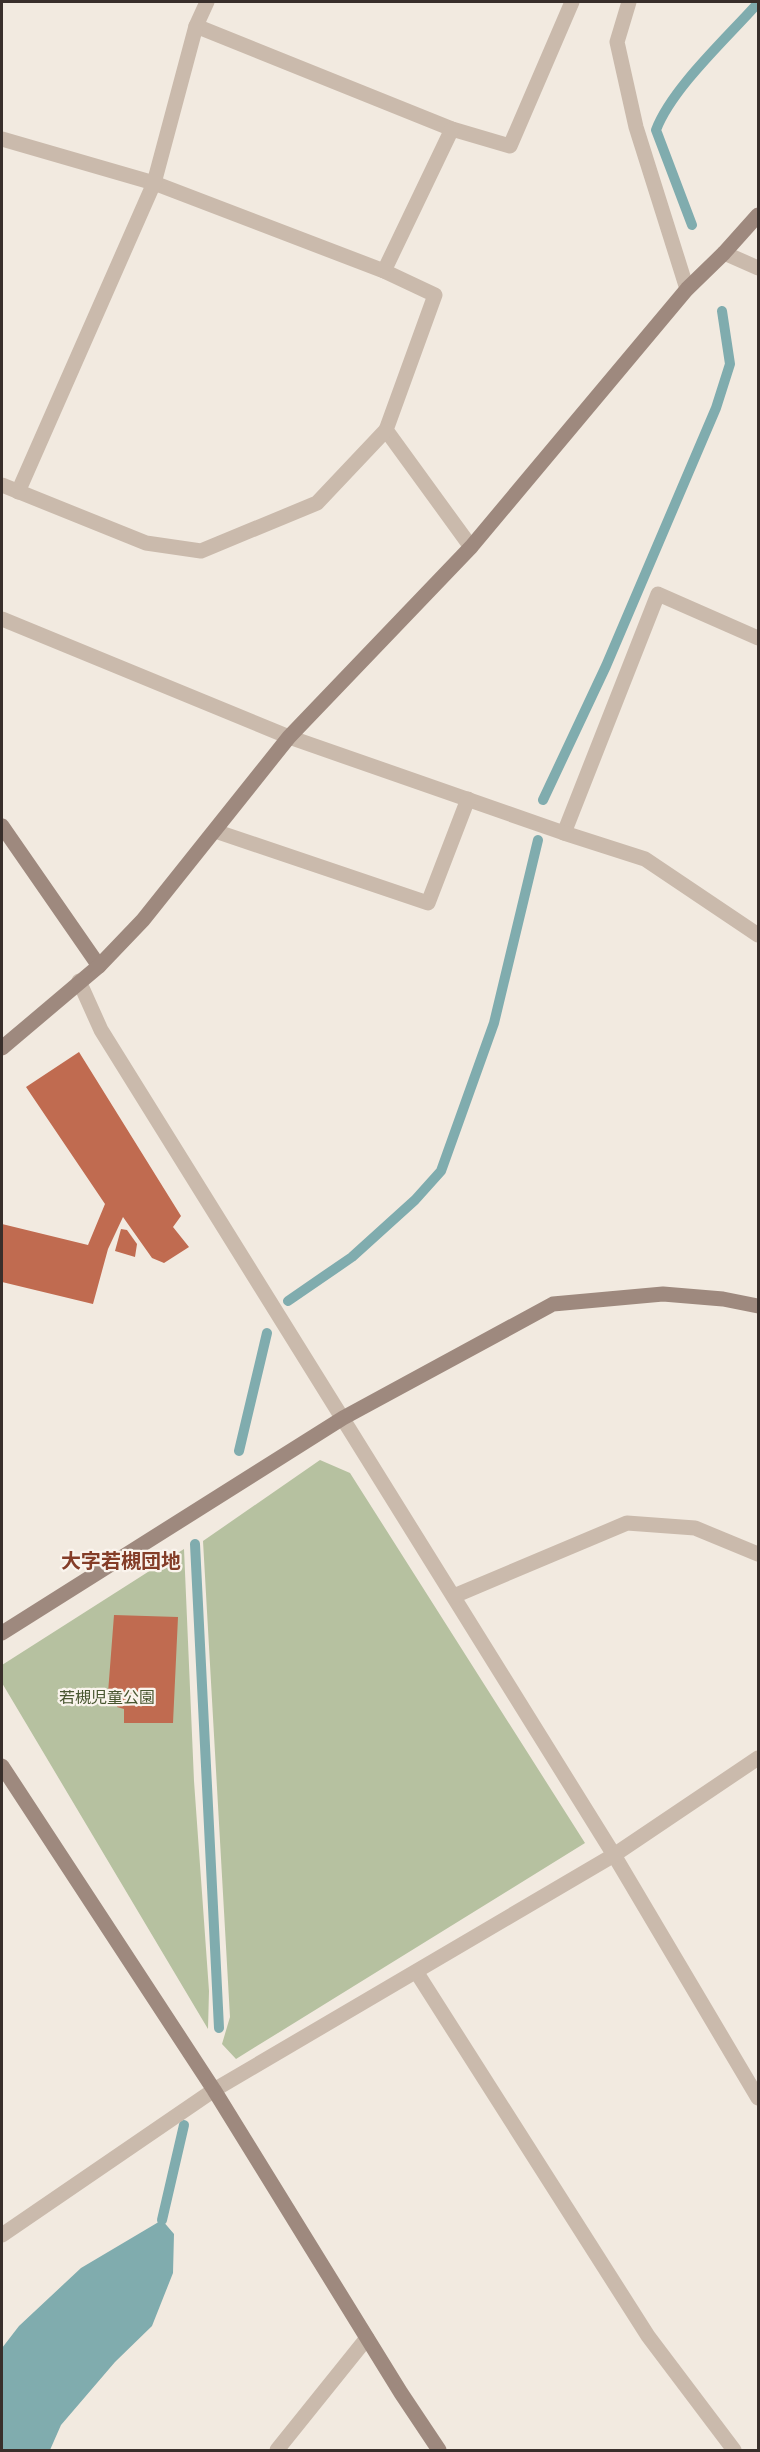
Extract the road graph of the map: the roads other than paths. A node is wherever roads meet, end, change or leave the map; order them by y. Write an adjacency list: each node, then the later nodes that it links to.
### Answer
1 (207, 2): 4 (street)
2 (572, 2): 5 (street)
3 (629, 2): 12 (street)
4 (196, 26): 5 (street); 7 (street)
5 (452, 129): 11 (street)
6 (2, 139): 7 (street)
7 (154, 183): 11 (street); 15 (street)
8 (759, 215): 9 (street)
9 (724, 253): 10 (street); 12 (street)
10 (759, 268)
11 (384, 271): 13 (street)
12 (687, 289): 16 (street)
13 (386, 430): 15 (street); 16 (street)
14 (2, 485): 15 (street)
15 (18, 492)
16 (471, 547): 19 (street)
17 (2, 619): 19 (street)
18 (759, 638): 23 (street)
19 (289, 737): 20 (street); 22 (street)
20 (468, 799): 22 (street); 23 (street)
21 (2, 826): 25 (street)
22 (215, 831): 25 (street)
23 (564, 833): 24 (street)
24 (759, 935)
25 (99, 966): 26 (street)
26 (79, 981): 27 (street); 29 (street)
27 (2, 1048)
28 (759, 1306): 29 (street)
29 (344, 1418): 31 (street); 32 (street)
30 (759, 1554): 31 (street)
31 (454, 1596): 35 (street)
32 (2, 1633)
33 (759, 1758): 35 (street)
34 (2, 1766): 37 (street)
35 (614, 1855): 36 (street); 38 (street)
36 (417, 1973): 37 (street); 43 (street)
37 (214, 2090): 39 (street); 40 (street)
38 (759, 2098)
39 (2, 2235)
40 (367, 2338): 41 (street); 42 (street)
41 (277, 2451)
42 (439, 2451)
43 (734, 2451)

